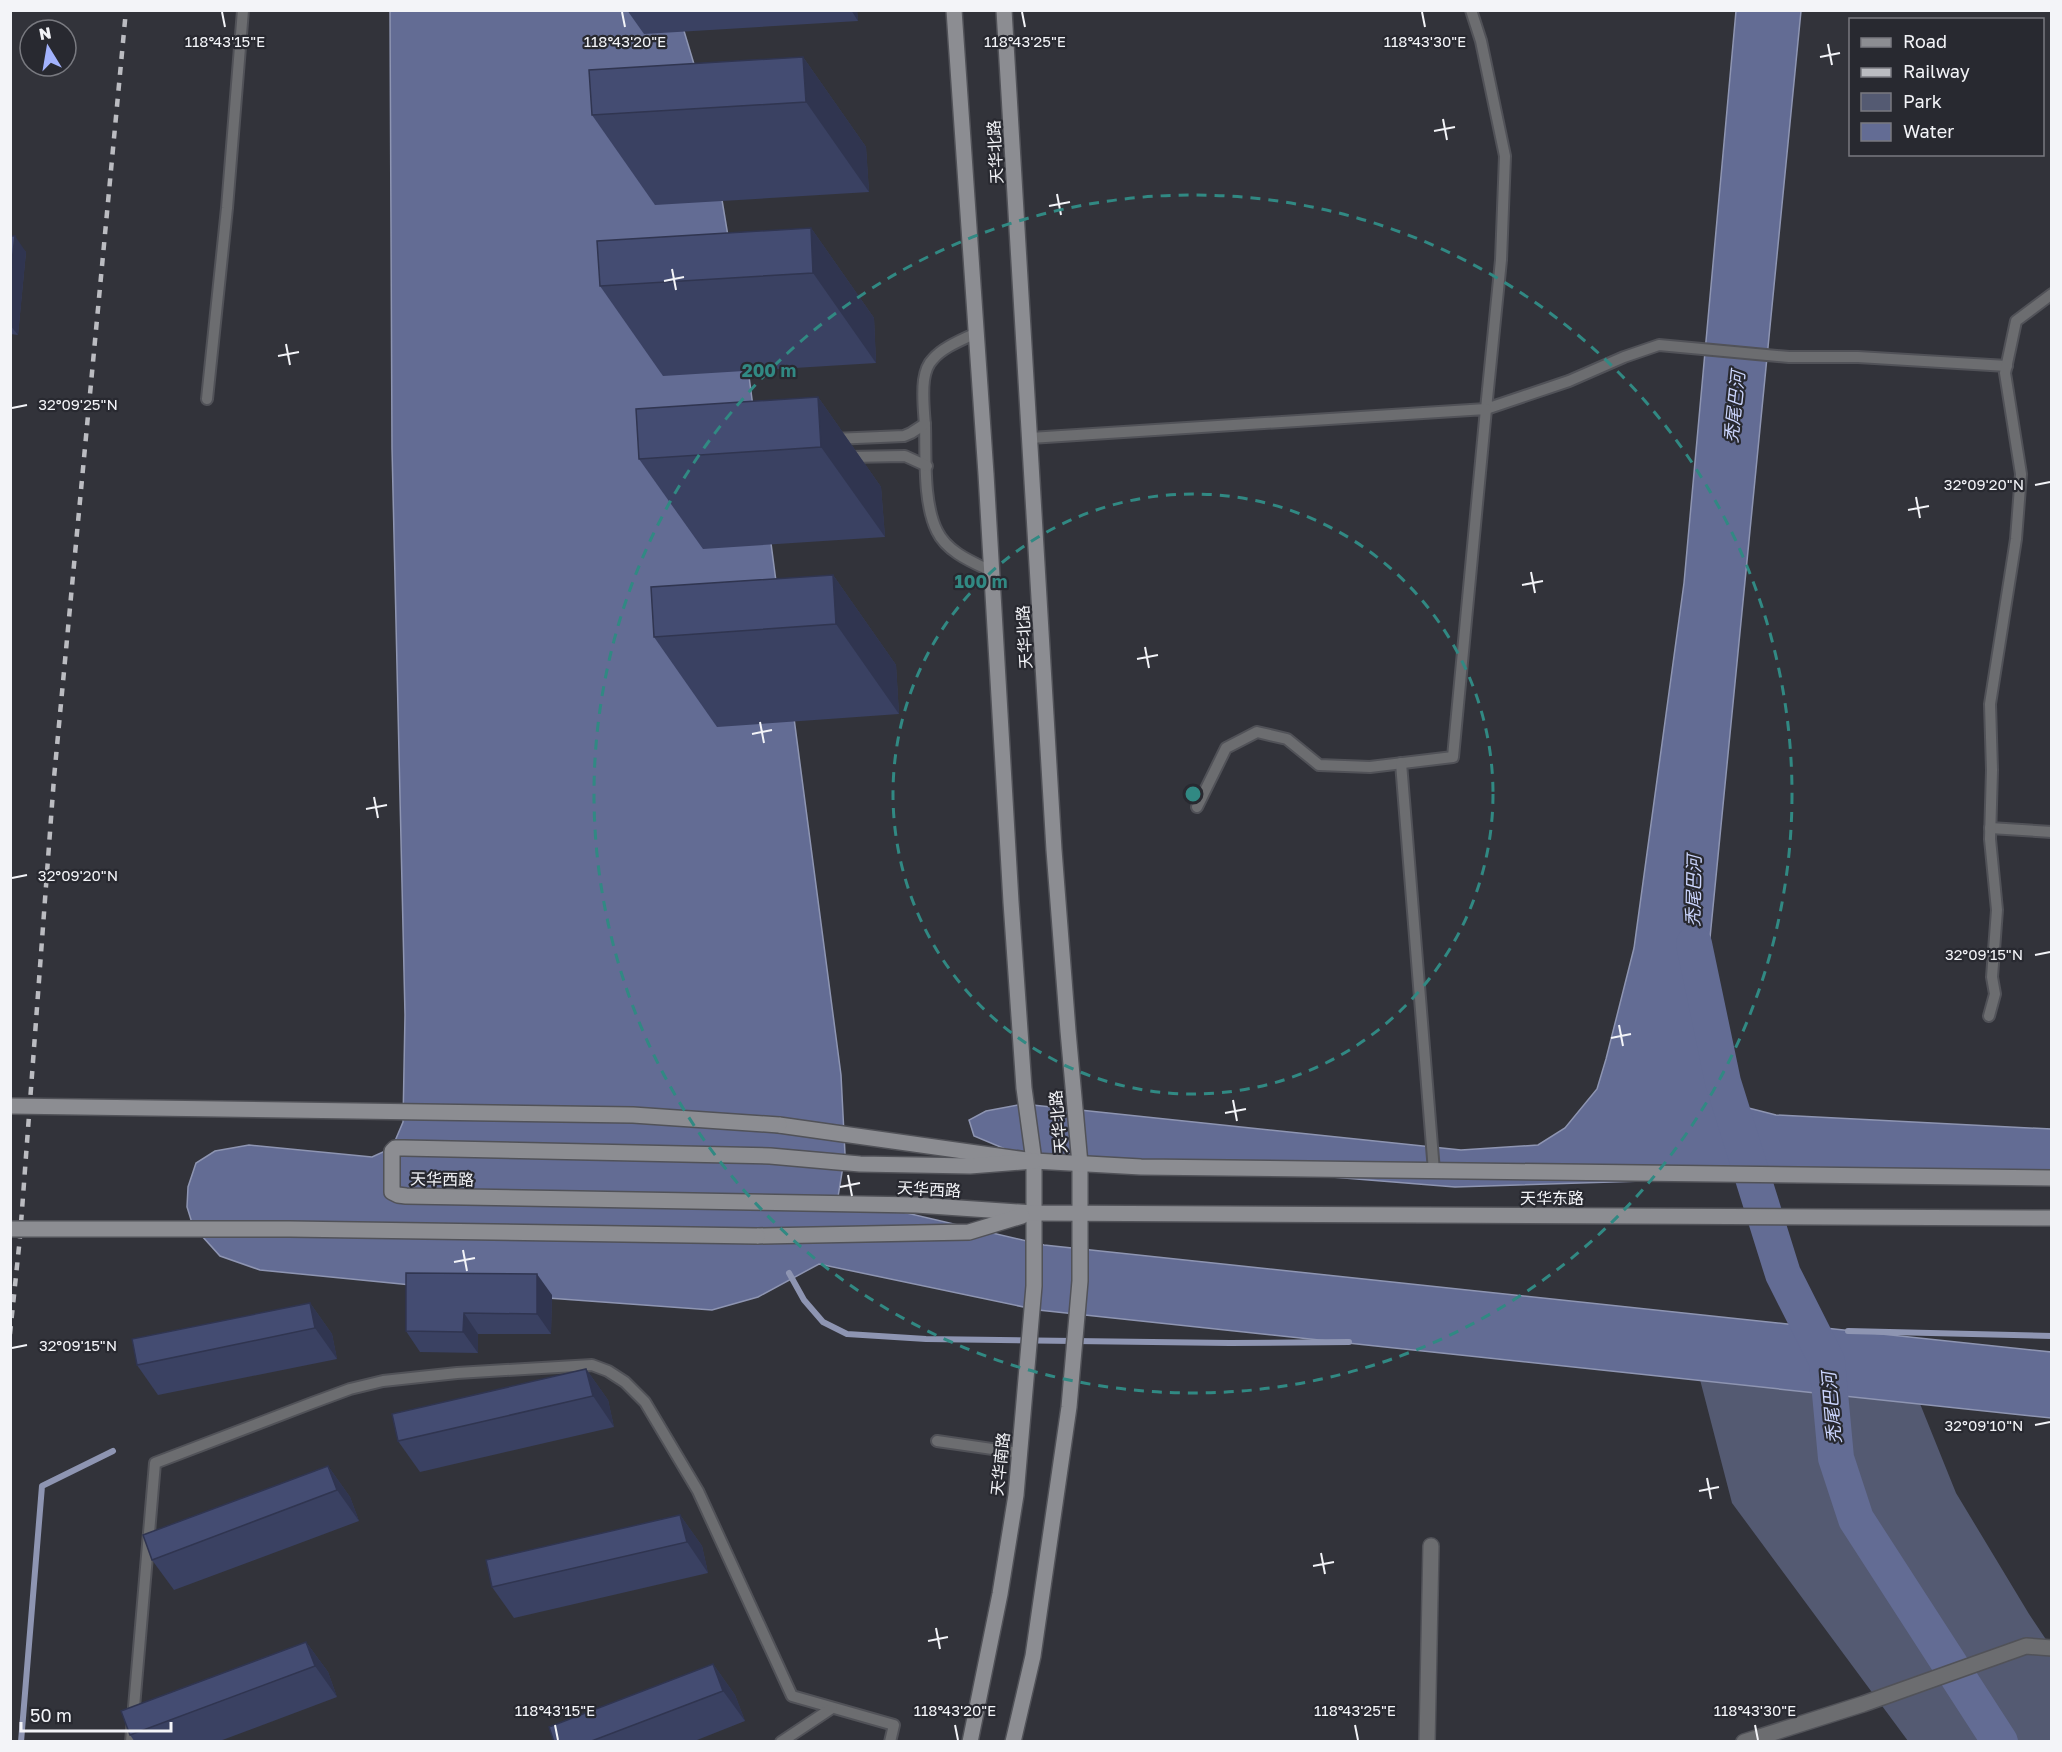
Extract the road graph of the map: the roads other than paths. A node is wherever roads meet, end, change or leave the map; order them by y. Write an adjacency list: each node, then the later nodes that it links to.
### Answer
1 (243, 10): 8 (lane)
2 (954, 10): 6 (main road, 天华北路)
3 (1004, 10): 11 (main road, 天华北路)
4 (1471, 10): 9 (lane)
5 (2052, 294): 7 (lane)
6 (976, 333): 10 (lane); 15 (main road, 天华北路)
7 (2007, 366): 9 (lane); 18 (lane)
8 (207, 399)
9 (1486, 409): 11 (lane); 16 (lane)
10 (925, 424): 12 (lane); 14 (lane)
11 (1030, 438): 24 (main road, 天华北路)
12 (822, 440)
13 (832, 458): 14 (lane)
14 (927, 466): 15 (lane)
15 (991, 571): 22 (main road, 天华北路)
16 (1401, 763): 17 (lane); 25 (lane)
17 (1197, 807)
18 (1990, 828): 19 (lane); 20 (lane)
19 (2052, 832)
20 (1989, 1016)
21 (10, 1106): 22 (main road, 天华西路, bridge)
22 (1034, 1161): 23 (main road, 天华西路); 27 (main road, 天华北路); 28 (main road, 天华西路)
23 (1055, 1163): 24 (main road, 天华东路)
24 (1080, 1164): 25 (main road, 天华东路); 30 (main road, 天华北路)
25 (1434, 1171): 26 (main road, 天华东路)
26 (2052, 1178)
27 (1035, 1187): 28 (main road, 天华南路)
28 (1034, 1213): 29 (main road, 天华西路); 32 (main road, 天华西路, bridge); 34 (main road, 天华南路)
29 (1053, 1213): 30 (main road, 天华东路)
30 (1080, 1213): 31 (main road, 天华东路); 42 (main road)
31 (2052, 1218)
32 (10, 1229)
33 (937, 1441): 34 (lane)
34 (1020, 1453): 41 (main road, 天华南路)
35 (1431, 1546): 43 (street)
36 (2052, 1648): 44 (street)
37 (832, 1708): 38 (lane); 39 (lane); 40 (lane)
38 (131, 1742)
39 (781, 1742)
40 (890, 1742)
41 (970, 1742)
42 (1013, 1742)
43 (1426, 1742)
44 (1744, 1742)

